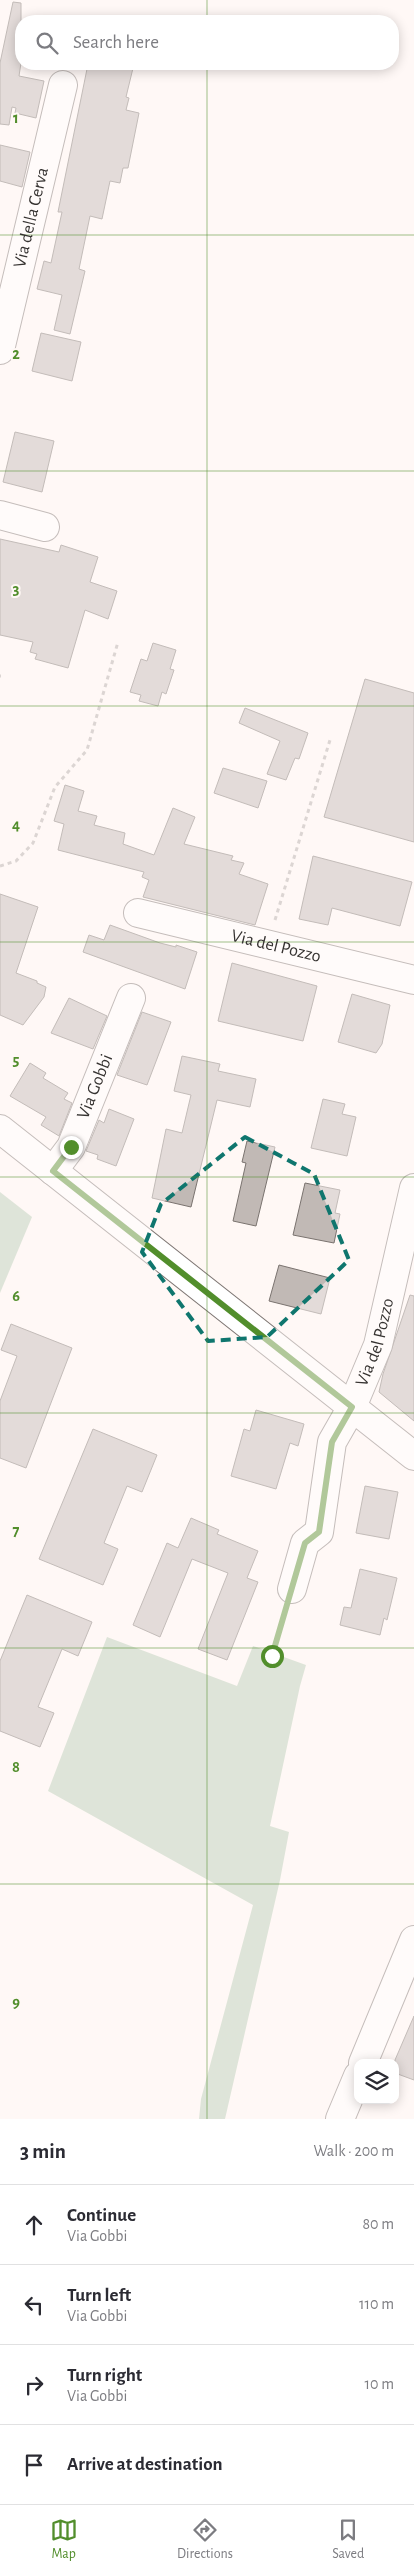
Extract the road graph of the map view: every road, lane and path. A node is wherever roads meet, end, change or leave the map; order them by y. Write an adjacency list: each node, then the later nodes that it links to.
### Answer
1 (63, 85): 2 (street, Via della Cerva)
2 (0, 350)
3 (0, 515): 4 (street)
4 (45, 527)
5 (118, 642): 7 (path)
6 (330, 740): 9 (path)
7 (0, 866)
8 (138, 914): 9 (street, Via del Pozzo)
9 (268, 945): 10 (street, Via del Pozzo)
10 (414, 980)
11 (131, 998): 13 (street, Via Gobbi)
12 (0, 1129): 13 (street)
13 (53, 1171): 15 (street)
14 (414, 1188): 15 (street, Via del Pozzo)
15 (352, 1407): 16 (street); 17 (street)
16 (414, 1456)
17 (292, 1589): 18 (path)
18 (272, 1656)
19 (414, 1940): 20 (street)
20 (365, 2059)
21 (354, 2086): 22 (street)
22 (340, 2119)

